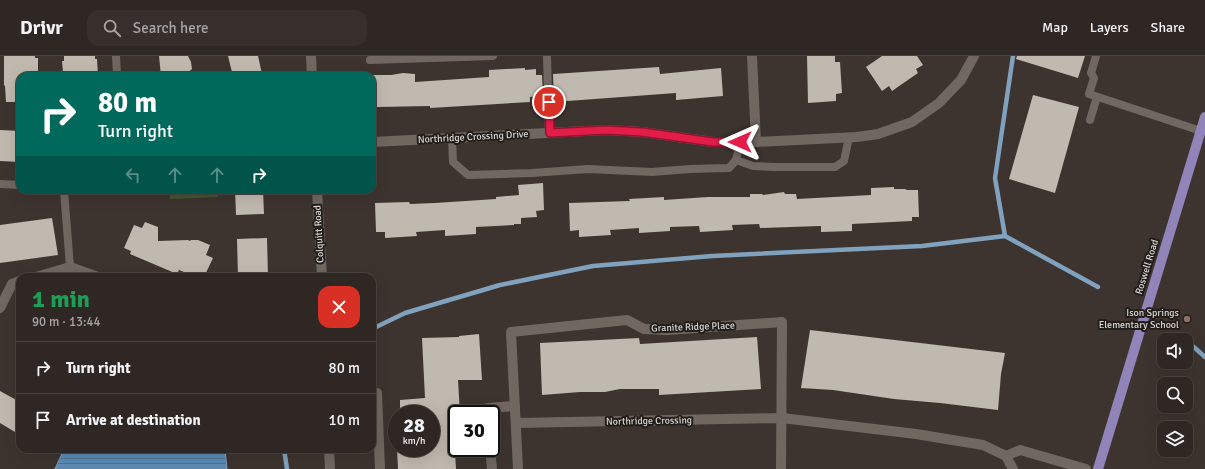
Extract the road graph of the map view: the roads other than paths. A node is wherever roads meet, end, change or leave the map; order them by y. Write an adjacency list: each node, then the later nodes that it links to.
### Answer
1 (116, 56): 9 (lane)
2 (310, 56): 10 (street)
3 (493, 56): 8 (lane)
4 (547, 56): 15 (lane)
5 (752, 56): 20 (street)
6 (974, 56): 16 (street, Northridge Crossing Drive)
7 (1096, 56): 11 (lane)
8 (370, 60)
9 (117, 72)
10 (312, 72)
11 (1097, 97): 13 (lane); 14 (lane)
12 (1205, 117): 14 (main road, Roswell Road)
13 (1090, 120)
14 (1201, 131): 47 (main road, Roswell Road)
15 (550, 133): 17 (street, Northridge Crossing Drive); 19 (street, Northridge Crossing Drive)
16 (849, 137): 20 (street, Northridge Crossing Drive); 21 (lane)
17 (452, 138): 18 (street, Northridge Crossing Drive); 21 (lane)
18 (376, 142)
19 (740, 142): 20 (street, Northridge Crossing Drive); 21 (lane)
20 (756, 142)
21 (736, 160)
22 (0, 184): 23 (lane)
23 (16, 185)
24 (64, 194): 26 (lane)
25 (317, 194): 29 (street, Colquitt Road)
26 (70, 268): 27 (street); 28 (street)
27 (51, 273)
28 (86, 273)
29 (322, 273)
30 (16, 282): 31 (street)
31 (0, 308)
32 (376, 393): 41 (street)
33 (515, 406): 34 (street); 35 (street, Granite Ridge Place); 36 (street)
34 (500, 407)
35 (782, 418): 36 (street, Northridge Crossing); 38 (street, Northridge Crossing); 44 (street)
36 (516, 423): 43 (street)
37 (329, 453): 40 (street)
38 (1006, 456): 45 (street); 46 (street)
39 (491, 457): 42 (street)
40 (330, 469)
41 (380, 469)
42 (492, 469)
43 (518, 469)
44 (781, 469)
45 (1013, 469)
46 (1086, 469)
47 (1098, 469)

